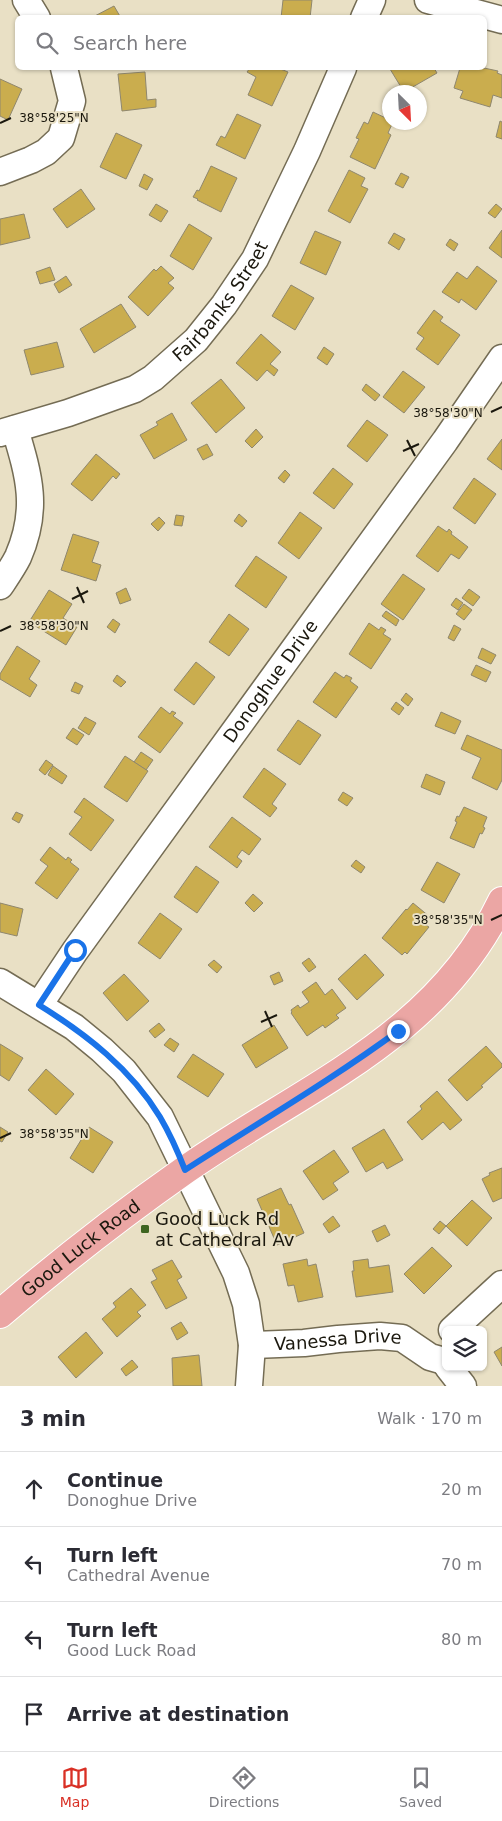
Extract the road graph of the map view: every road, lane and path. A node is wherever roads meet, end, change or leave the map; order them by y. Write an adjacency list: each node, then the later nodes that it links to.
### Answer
1 (26, 0): 4 (street)
2 (372, 0): 5 (street)
3 (428, 0): 6 (street)
4 (35, 15)
5 (365, 15)
6 (484, 15)
7 (487, 16): 8 (street)
8 (502, 20)
9 (64, 70): 11 (street)
10 (342, 70): 13 (street, Fairbanks Street)
11 (0, 172)
12 (502, 358): 17 (street, Donoghue Drive)
13 (8, 431): 14 (street)
14 (0, 586)
15 (502, 901): 18 (main road, Good Luck Road)
16 (0, 982): 17 (street)
17 (39, 1005): 18 (street)
18 (185, 1170): 20 (main road, Good Luck Road); 22 (street)
19 (502, 1284): 21 (street)
20 (0, 1314)
21 (456, 1326)
22 (252, 1345): 23 (street, Vanessa Drive); 25 (street)
23 (442, 1356)
24 (452, 1371): 26 (street, Vanessa Drive)
25 (249, 1386)
26 (463, 1386)

